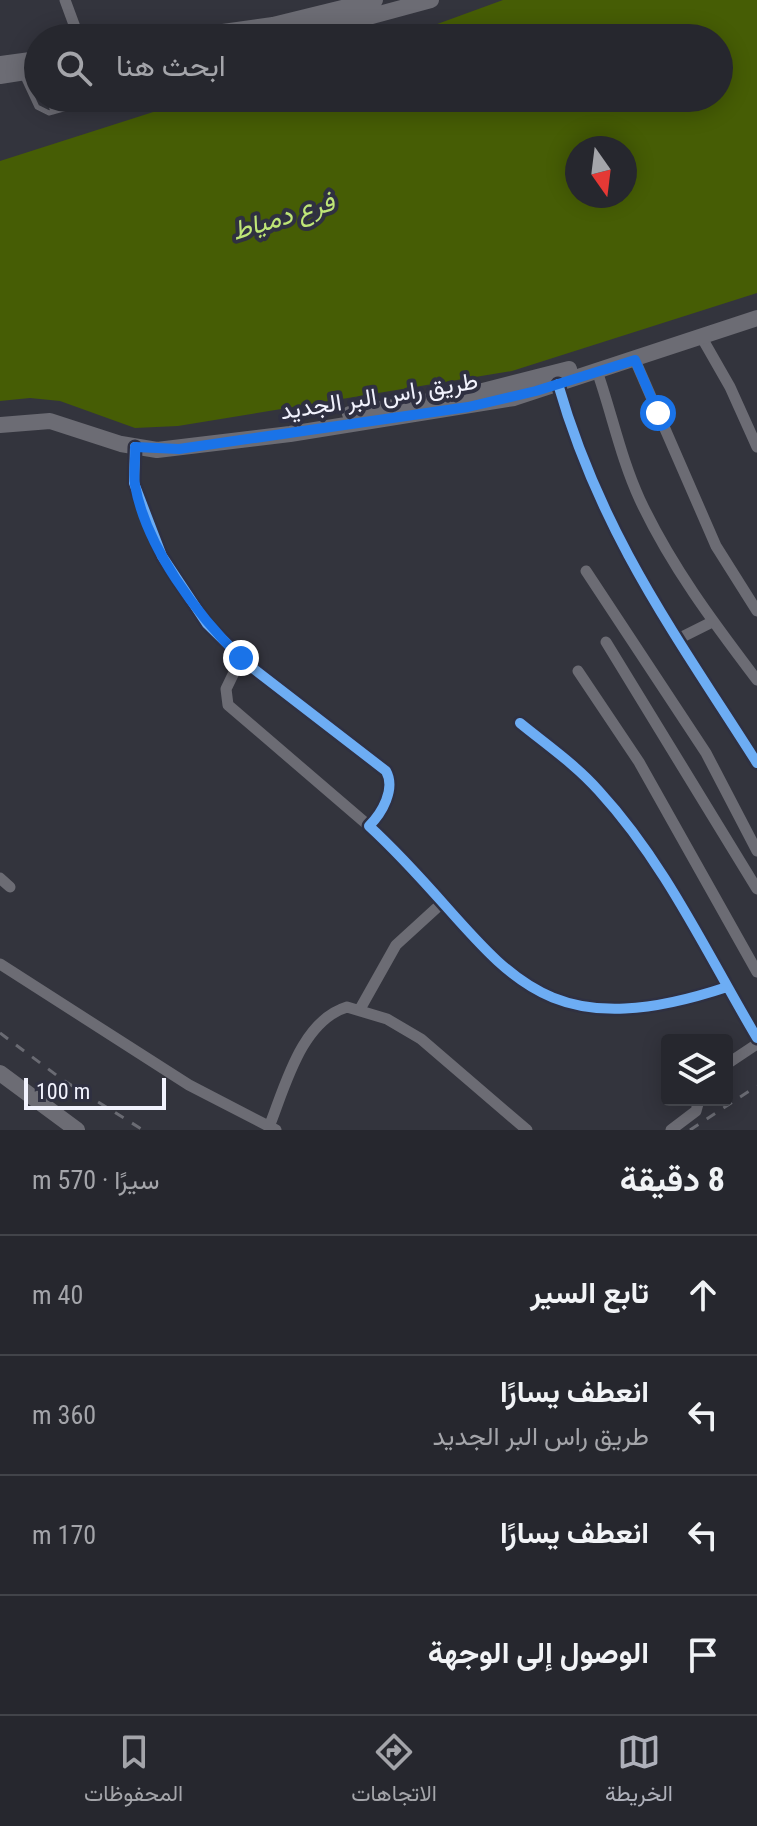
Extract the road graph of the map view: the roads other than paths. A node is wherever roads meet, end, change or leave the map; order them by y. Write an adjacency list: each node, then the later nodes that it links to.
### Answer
1 (65, 0): 6 (street)
2 (431, 0): 3 (main road)
3 (409, 2): 5 (main road)
4 (341, 4): 5 (main road); 7 (main road)
5 (383, 4): 8 (main road)
6 (74, 24)
7 (276, 24)
8 (315, 24)
9 (24, 61): 10 (main road)
10 (0, 64)
11 (24, 73): 12 (main road)
12 (0, 76)
13 (757, 307): 21 (main road, طريق راس البر الجديد)
14 (757, 318): 15 (main road, طريق راس البر الجديد)
15 (702, 338): 16 (main road, طريق راس البر الجديد); 23 (street)
16 (635, 360): 17 (main road, طريق راس البر الجديد); 25 (street)
17 (597, 371): 18 (main road, طريق راس البر الجديد); 26 (street)
18 (558, 384): 21 (main road, طريق راس البر الجديد); 27 (street)
19 (0, 416): 21 (main road, طريق راس البر الجديد)
20 (0, 425): 22 (main road, طريق راس البر الجديد)
21 (290, 429): 22 (main road, طريق راس البر الجديد)
22 (135, 447): 29 (street)
23 (757, 447)
24 (586, 571): 35 (street)
25 (757, 611)
26 (712, 622): 27 (street); 31 (street)
27 (678, 639): 33 (street)
28 (606, 642): 38 (street)
29 (241, 658): 34 (street); 34 (street)
30 (578, 671): 41 (street)
31 (757, 680)
32 (520, 723): 42 (street)
33 (757, 763)
34 (369, 826): 39 (street)
35 (757, 851)
36 (0, 878): 37 (street)
37 (10, 887)
38 (757, 889)
39 (442, 903): 42 (street); 43 (street)
40 (0, 964): 49 (street)
41 (757, 972)
42 (727, 987): 44 (street)
43 (360, 1009): 49 (street); 52 (street)
44 (757, 1041): 45 (street)
45 (733, 1059)
46 (0, 1073): 51 (main road)
47 (0, 1085): 50 (main road)
48 (697, 1106): 53 (street)
49 (273, 1128)
50 (59, 1130)
51 (77, 1130)
52 (527, 1130)
53 (671, 1130)

